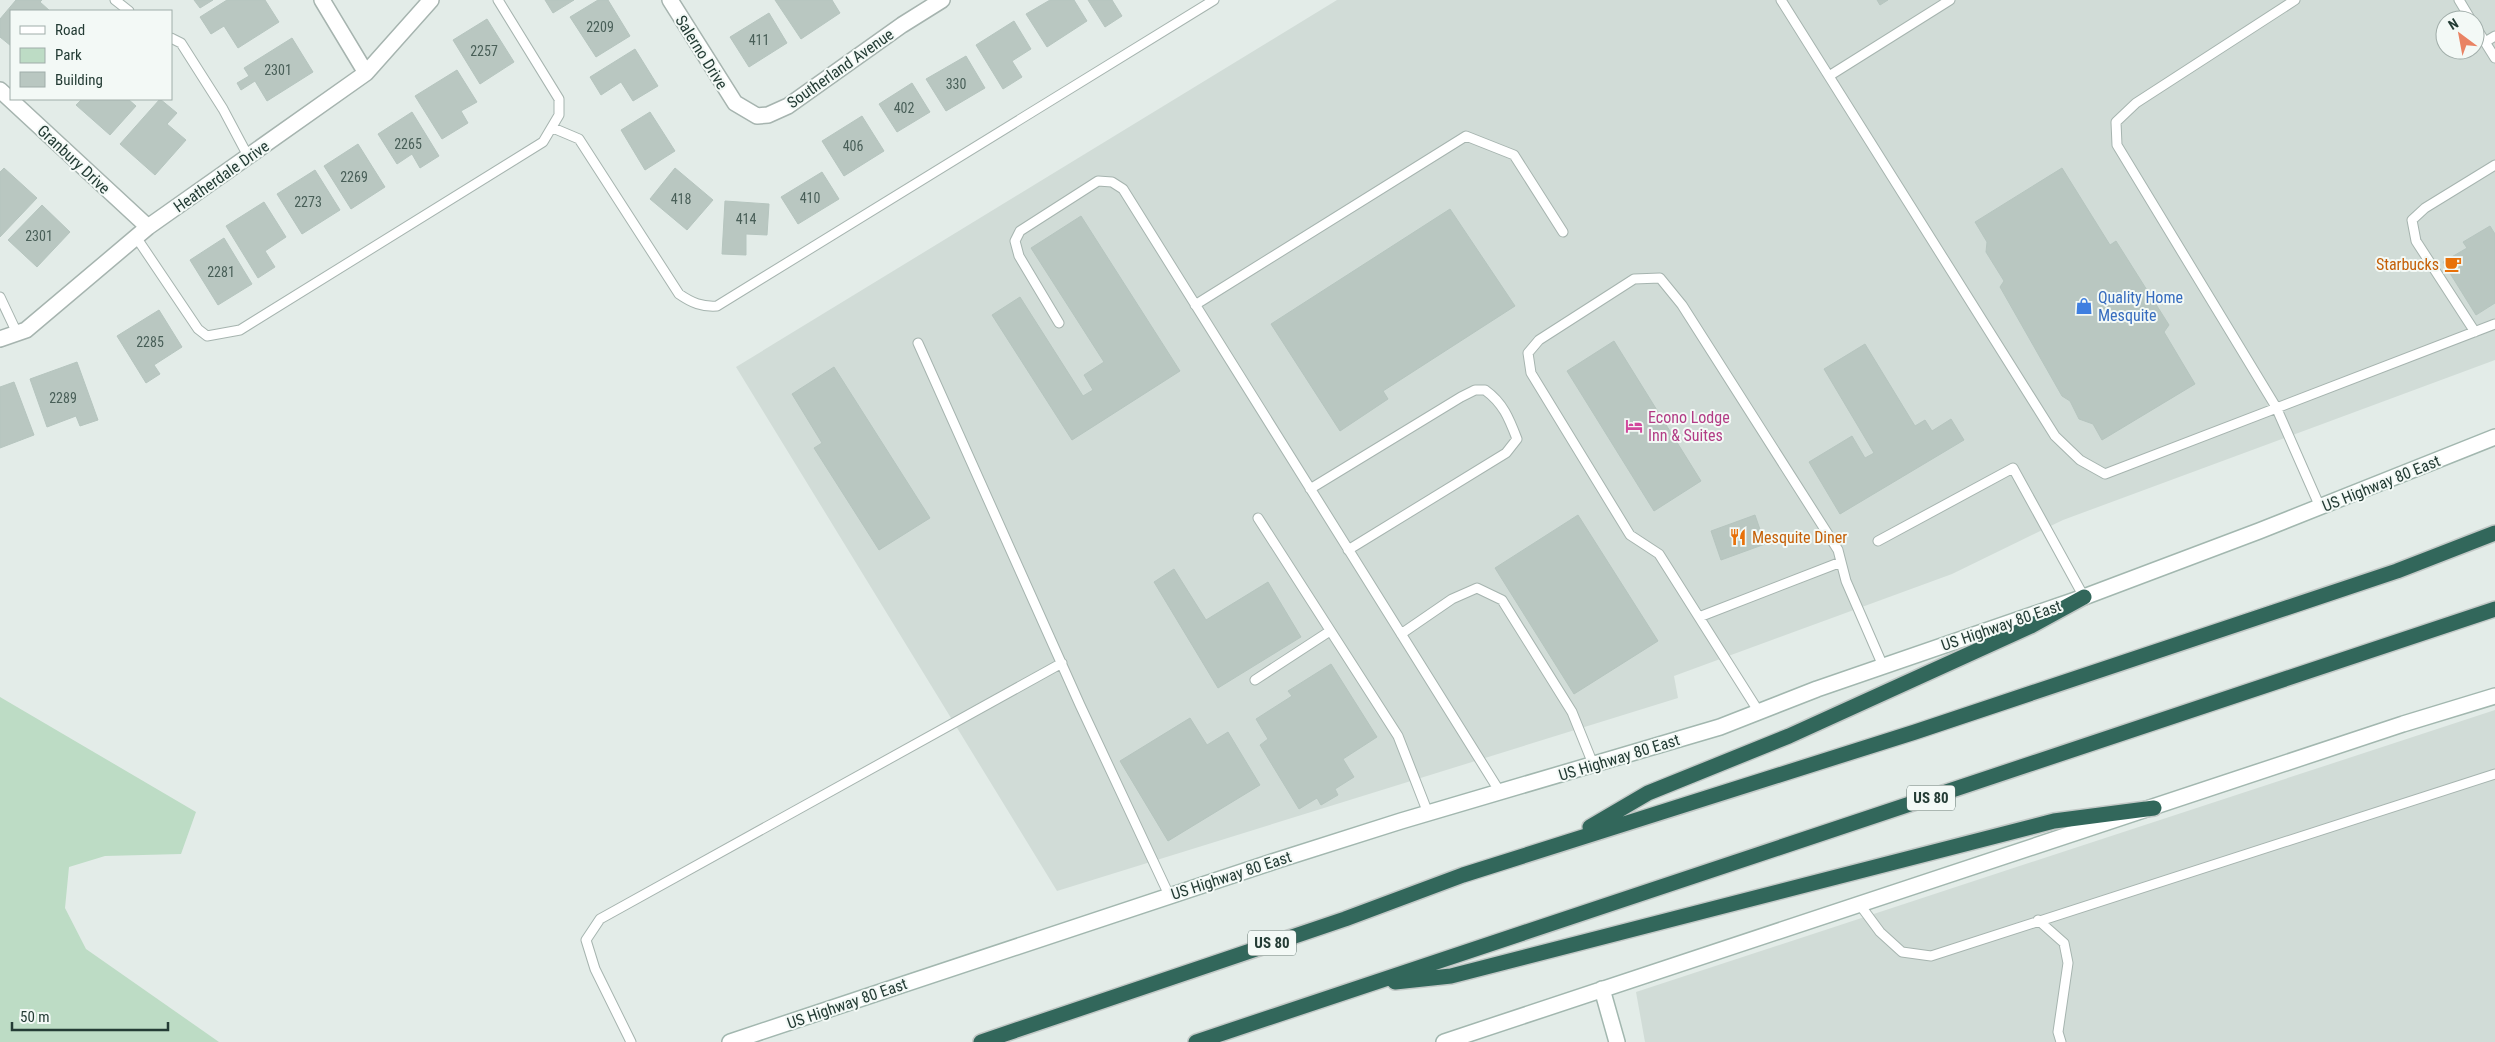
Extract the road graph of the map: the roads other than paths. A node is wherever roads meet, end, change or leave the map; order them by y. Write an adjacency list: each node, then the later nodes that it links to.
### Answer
1 (115, 0): 11 (lane)
2 (322, 0): 16 (main road)
3 (431, 0): 16 (main road, Heatherdale Drive)
4 (498, 0): 22 (lane)
5 (671, 0): 21 (main road, Salerno Drive)
6 (942, 0): 21 (main road, Southerland Avenue)
7 (1214, 0): 22 (lane)
8 (1781, 0): 17 (lane)
9 (1950, 0): 17 (lane)
10 (2295, 0): 36 (lane)
11 (128, 10)
12 (2495, 36): 14 (lane)
13 (172, 38): 23 (lane)
14 (2485, 42): 15 (lane)
15 (2495, 58)
16 (366, 73): 23 (main road, Heatherdale Drive)
17 (1829, 76): 36 (lane)
18 (0, 90): 19 (main road, Granbury Drive)
19 (10, 99)
20 (11, 100): 25 (main road, Granbury Drive)
21 (735, 103)
22 (553, 128): 27 (lane)
23 (248, 156): 25 (main road, Heatherdale Drive)
24 (2495, 165): 32 (lane)
25 (148, 227): 27 (main road, Heatherdale Drive)
26 (1563, 232): 29 (lane)
27 (136, 237): 33 (main road, Heatherdale Drive)
28 (0, 297): 33 (lane)
29 (1195, 305): 30 (lane); 38 (lane)
30 (1060, 323)
31 (2495, 324): 32 (lane)
32 (2476, 332): 36 (lane)
33 (17, 333): 34 (main road, Heatherdale Drive)
34 (0, 339)
35 (918, 343): 50 (lane)
36 (2276, 407): 39 (lane)
37 (2495, 437): 39 (main road, US Highway 80 East)
38 (1310, 489): 43 (lane); 43 (lane)
39 (2320, 507): 45 (main road, US Highway 80 East)
40 (1258, 518): 48 (lane)
41 (2495, 533): 60 (highway, US 80)
42 (1878, 541): 45 (lane)
43 (1348, 550): 49 (lane)
44 (1841, 562): 47 (lane); 47 (lane); 51 (lane)
45 (2084, 596): 51 (main road, US Highway 80 East); 60 (highway)
46 (2495, 609): 64 (highway, US 80)
47 (1699, 617): 54 (lane)
48 (1330, 631): 52 (lane); 59 (lane)
49 (1401, 634): 55 (lane); 57 (lane)
50 (1062, 664): 61 (lane); 66 (lane)
51 (1883, 666): 54 (main road, US Highway 80 East)
52 (1256, 680)
53 (2495, 696): 58 (main road)
54 (1759, 712): 55 (main road, US Highway 80 East)
55 (1593, 764): 57 (main road, US Highway 80 East)
56 (2495, 774): 63 (lane)
57 (1500, 792): 59 (main road, US Highway 80 East)
58 (2154, 808): 62 (main road); 64 (highway)
59 (1428, 813): 61 (main road, US Highway 80 East)
60 (1562, 843): 68 (highway, US 80)
61 (1169, 895): 67 (main road, US Highway 80 East)
62 (1860, 905): 63 (lane); 65 (main road)
63 (2038, 920): 72 (lane)
64 (1366, 984): 69 (highway, US 80)
65 (1602, 989): 70 (main road); 71 (main road)
66 (630, 1042)
67 (730, 1042)
68 (981, 1042)
69 (1196, 1042)
70 (1444, 1042)
71 (1617, 1042)
72 (2061, 1042)

